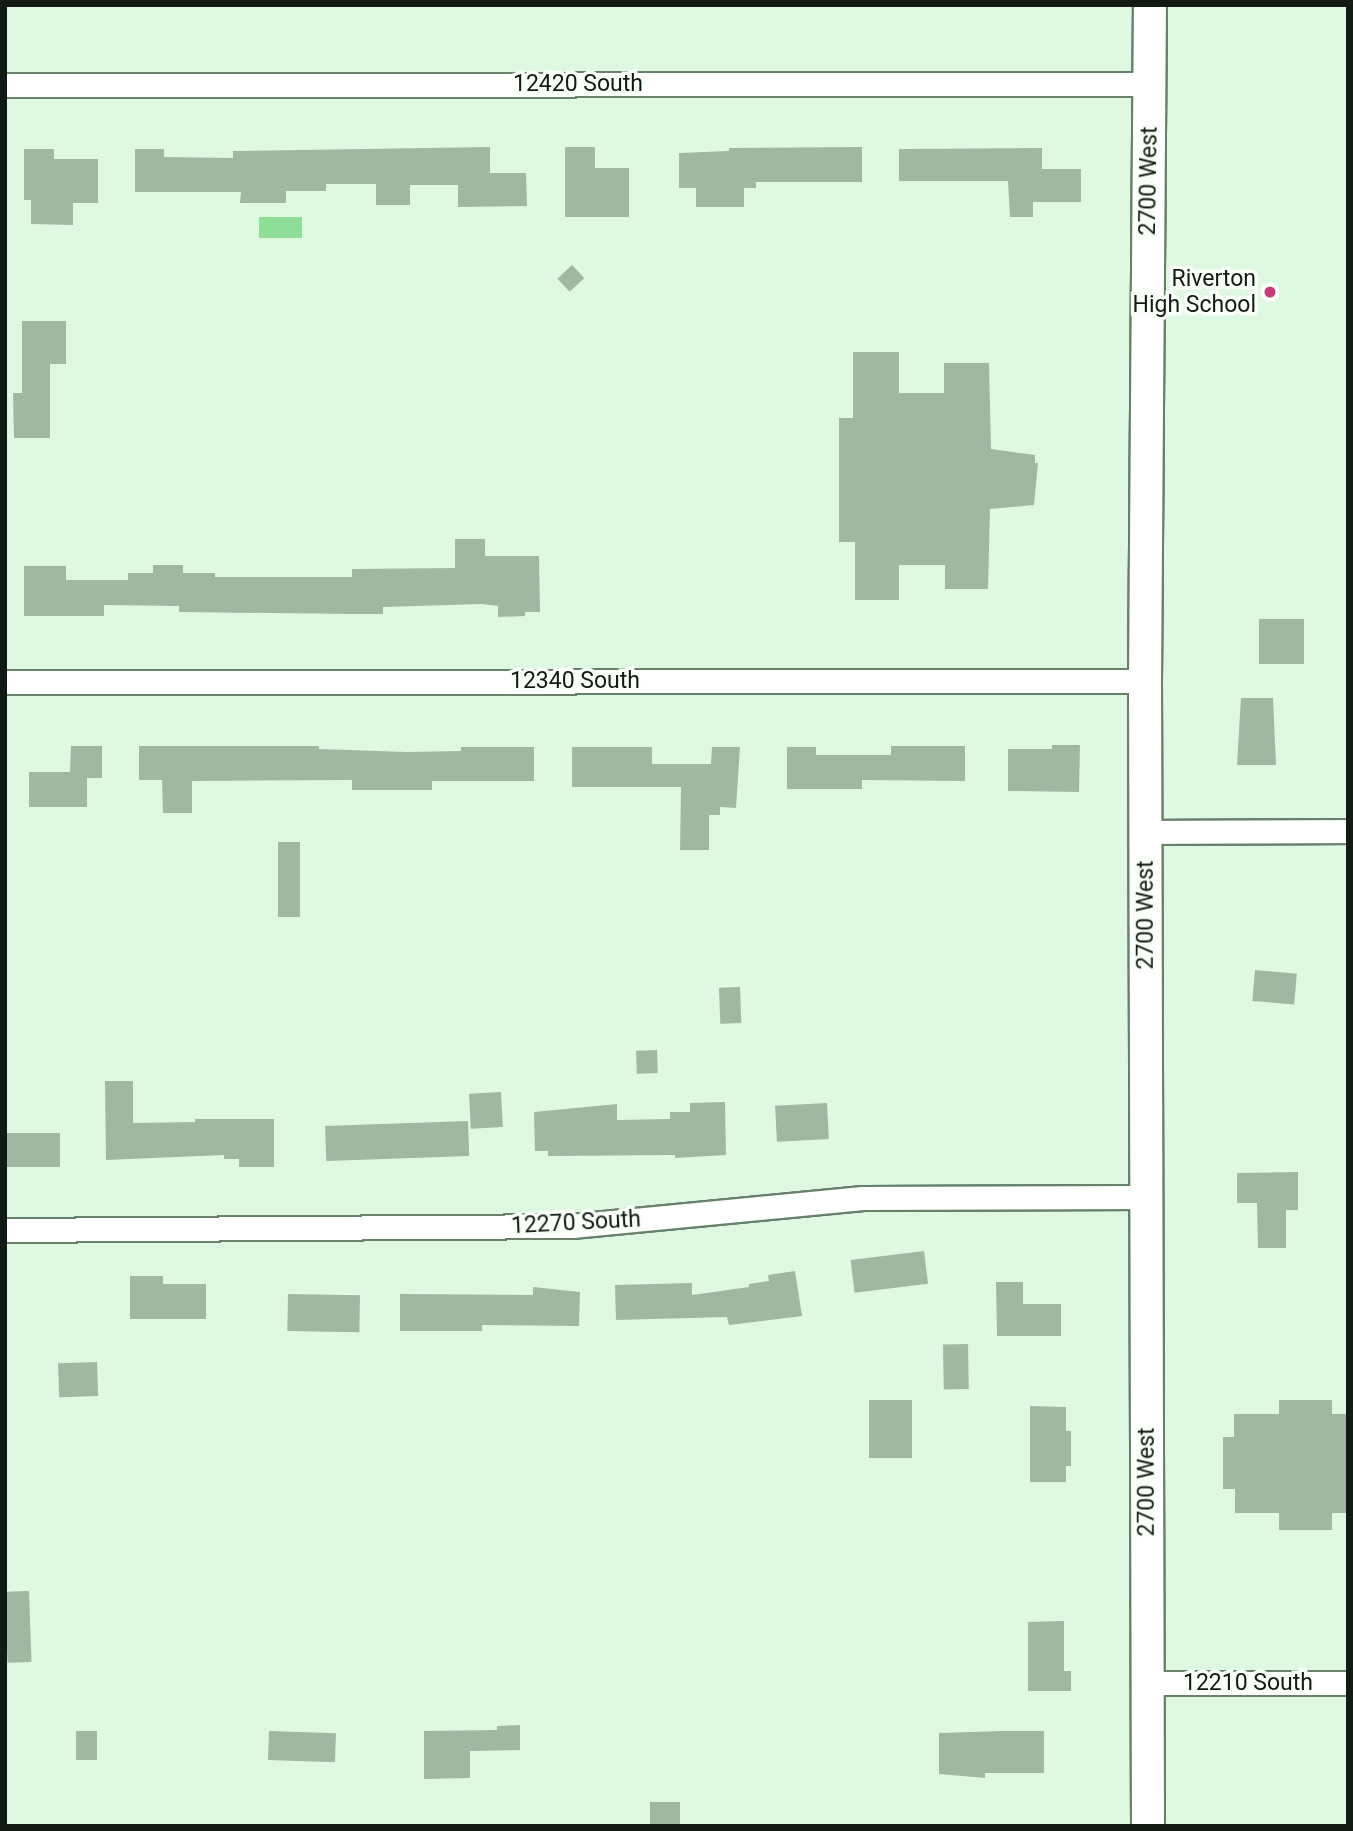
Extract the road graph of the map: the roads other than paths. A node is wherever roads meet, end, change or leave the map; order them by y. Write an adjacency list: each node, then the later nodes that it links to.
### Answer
1 (1150, 5): 2 (main road, 2700 West)
2 (1150, 84): 3 (street, 12420 South); 4 (main road, 2700 West)
3 (5, 85)
4 (1145, 681): 5 (street, 12340 South); 7 (main road, 2700 West)
5 (5, 682)
6 (1348, 831): 7 (street)
7 (1146, 832): 8 (main road, 2700 West)
8 (1146, 1197): 9 (street, 12270 South); 10 (main road, 2700 West)
9 (5, 1230)
10 (1147, 1683): 11 (street, 12210 South); 12 (main road, 2700 West)
11 (1348, 1683)
12 (1148, 1826)

